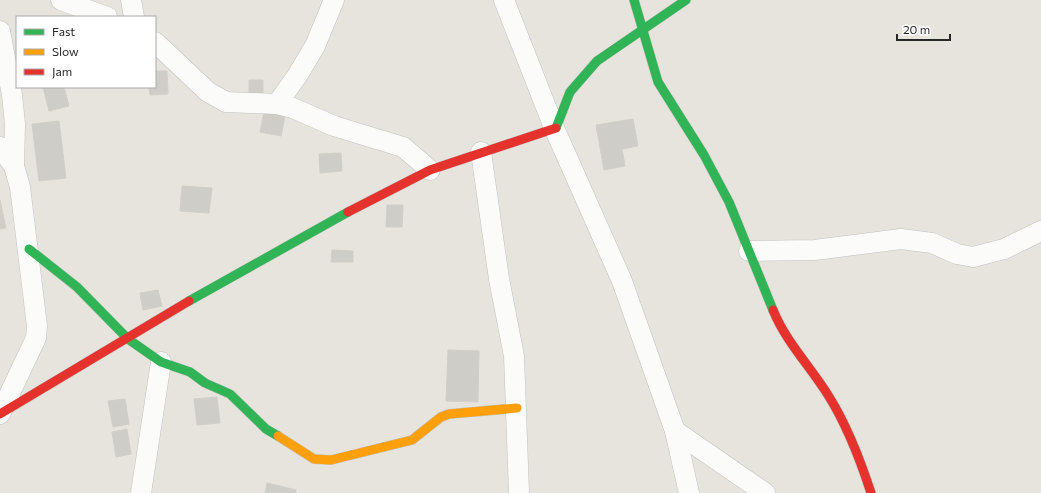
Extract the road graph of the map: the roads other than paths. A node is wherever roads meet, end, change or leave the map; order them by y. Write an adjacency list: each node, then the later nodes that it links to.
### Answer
1 (61, 0): 7 (street)
2 (131, 0): 8 (street)
3 (334, 0): 12 (street)
4 (504, 0): 13 (street)
5 (634, 0): 9 (street)
6 (686, 0): 9 (street)
7 (104, 16)
8 (134, 16)
9 (643, 30): 13 (street); 20 (street)
10 (0, 31): 16 (street)
11 (156, 43): 12 (street)
12 (277, 104): 17 (street)
13 (554, 130): 15 (street); 25 (street)
14 (0, 147): 16 (street)
15 (481, 152): 17 (street); 23 (street)
16 (14, 166): 19 (street)
17 (430, 170): 21 (street)
18 (1041, 231): 20 (street)
19 (29, 249): 21 (street); 24 (street)
20 (750, 251): 30 (street)
21 (128, 339): 22 (street); 24 (street)
22 (161, 362): 23 (street); 26 (street)
23 (517, 408): 27 (street)
24 (0, 414)
25 (675, 431): 28 (street); 29 (street)
26 (141, 493)
27 (519, 493)
28 (689, 493)
29 (764, 493)
30 (871, 493)

